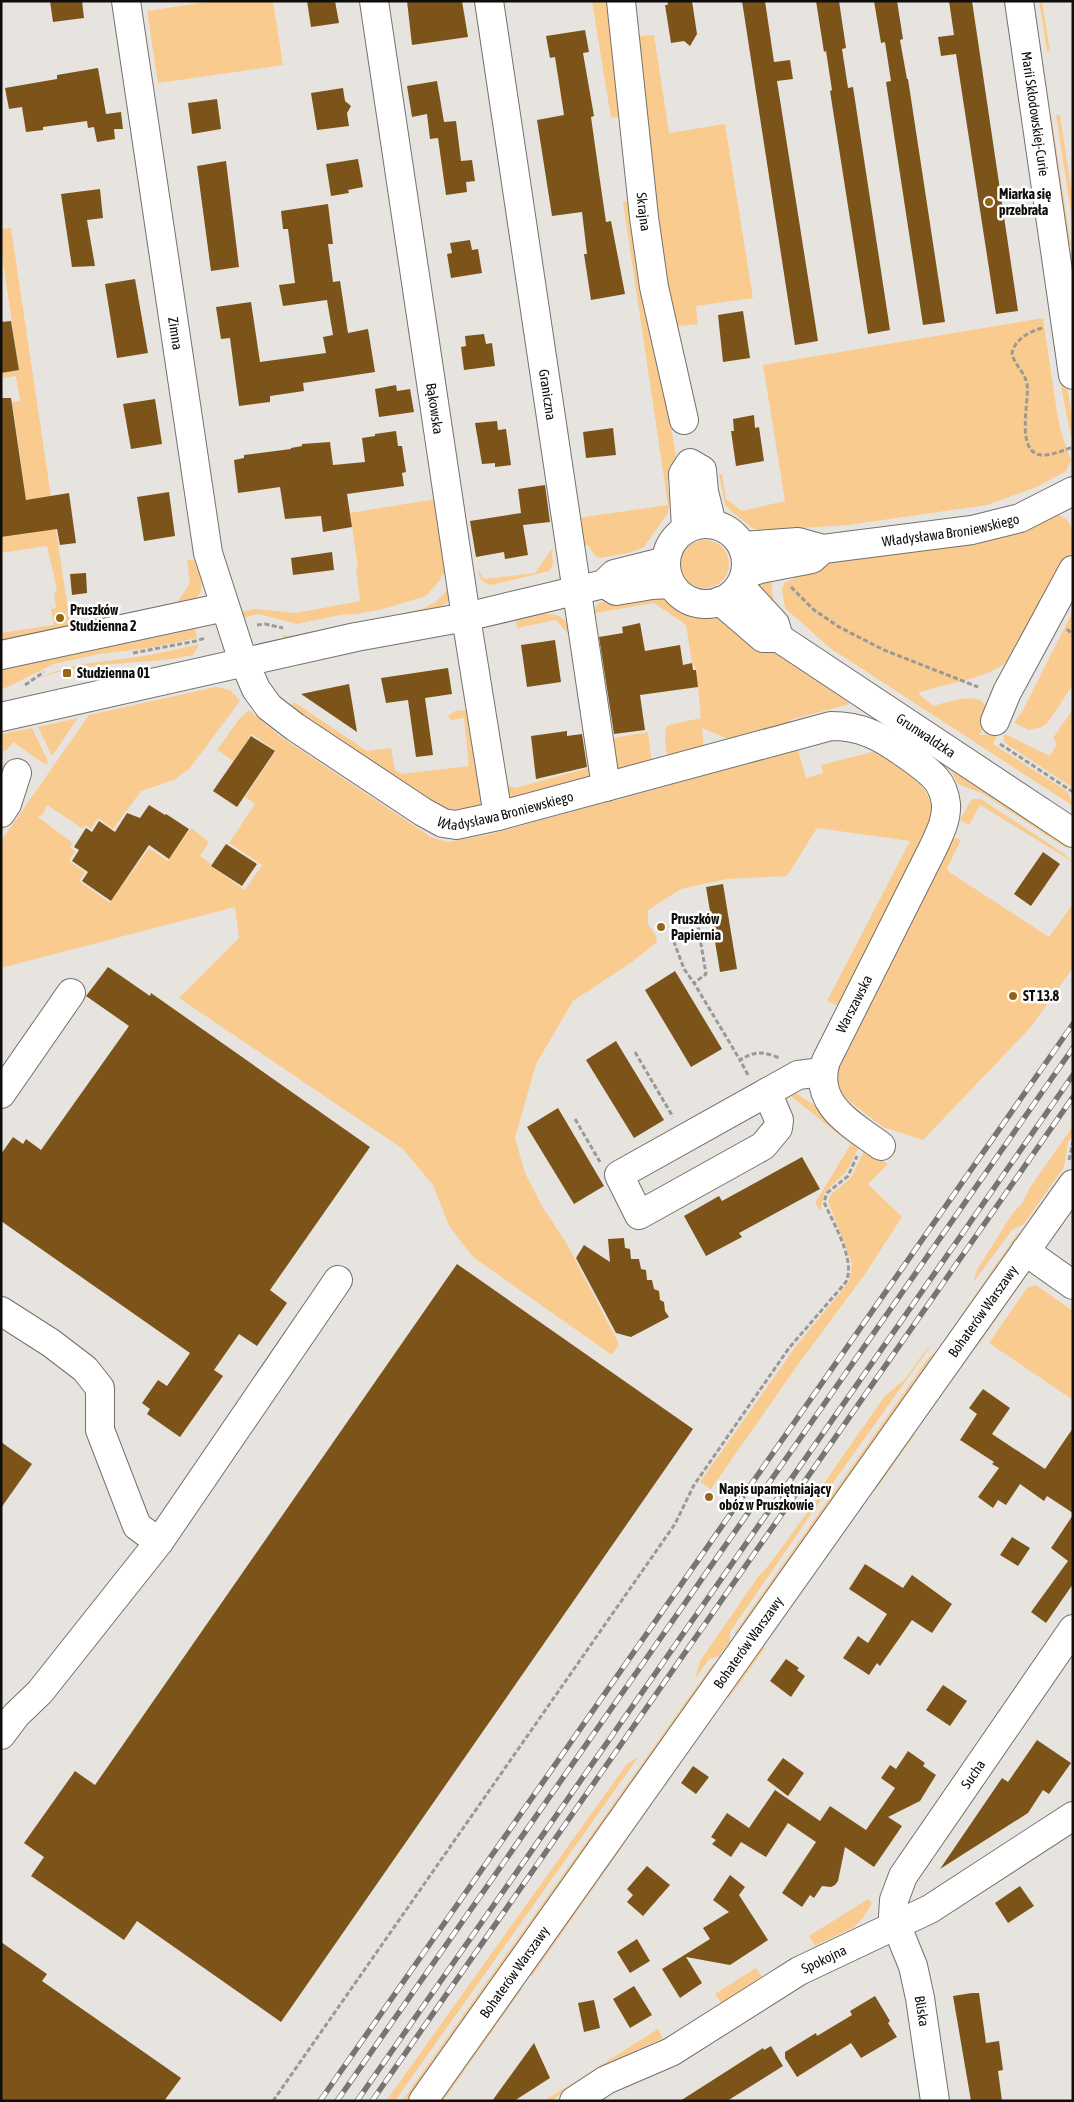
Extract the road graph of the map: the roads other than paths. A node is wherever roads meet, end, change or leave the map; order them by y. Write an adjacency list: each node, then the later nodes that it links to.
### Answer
1 (126, 1): 15 (street, Zimna)
2 (374, 1): 16 (street, Bąkowska)
3 (489, 1): 14 (street, Graniczna)
4 (621, 1): 7 (street, Skrajna)
5 (1019, 1): 6 (street, Marii Skłodowskiej-Curie)
6 (1073, 374)
7 (684, 420)
8 (1070, 498): 10 (street, Władysława Broniewskiego)
9 (742, 546): 10 (street, Władysława Broniewskiego); 12 (street); 13 (street)
10 (823, 549): 13 (street, Władysława Broniewskiego)
11 (1073, 570): 21 (street)
12 (668, 573): 13 (street); 14 (street)
13 (735, 587): 26 (street, Grunwaldzka)
14 (577, 591): 16 (street); 23 (street, Graniczna)
15 (225, 607): 17 (street); 18 (street, Zimna)
16 (466, 617): 18 (street); 25 (street, Bąkowska)
17 (1, 655)
18 (244, 662): 19 (street); 25 (street, Władysława Broniewskiego)
19 (1, 717)
20 (819, 728): 23 (street, Władysława Broniewskiego); 28 (street, Warszawska)
21 (996, 731)
22 (17, 773): 24 (street)
23 (606, 787): 25 (street, Władysława Broniewskiego)
24 (1, 813)
25 (498, 816)
26 (1073, 833)
27 (72, 993): 29 (street)
28 (822, 1072): 30 (street); 31 (street)
29 (1, 1094)
30 (763, 1094): 30 (street)
31 (870, 1149)
32 (1073, 1184): 33 (street, Bohaterów Warszawy)
33 (1025, 1251): 35 (street); 42 (street, Bohaterów Warszawy)
34 (338, 1280): 37 (street)
35 (1073, 1284)
36 (1, 1311): 37 (street)
37 (159, 1542): 39 (street)
38 (1073, 1629): 41 (street, Sucha)
39 (1, 1735)
40 (1073, 1816): 41 (street, Spokojna)
41 (896, 1925): 43 (street, Spokojna); 44 (street, Bliska)
42 (423, 2101)
43 (574, 2101)
44 (935, 2101)

